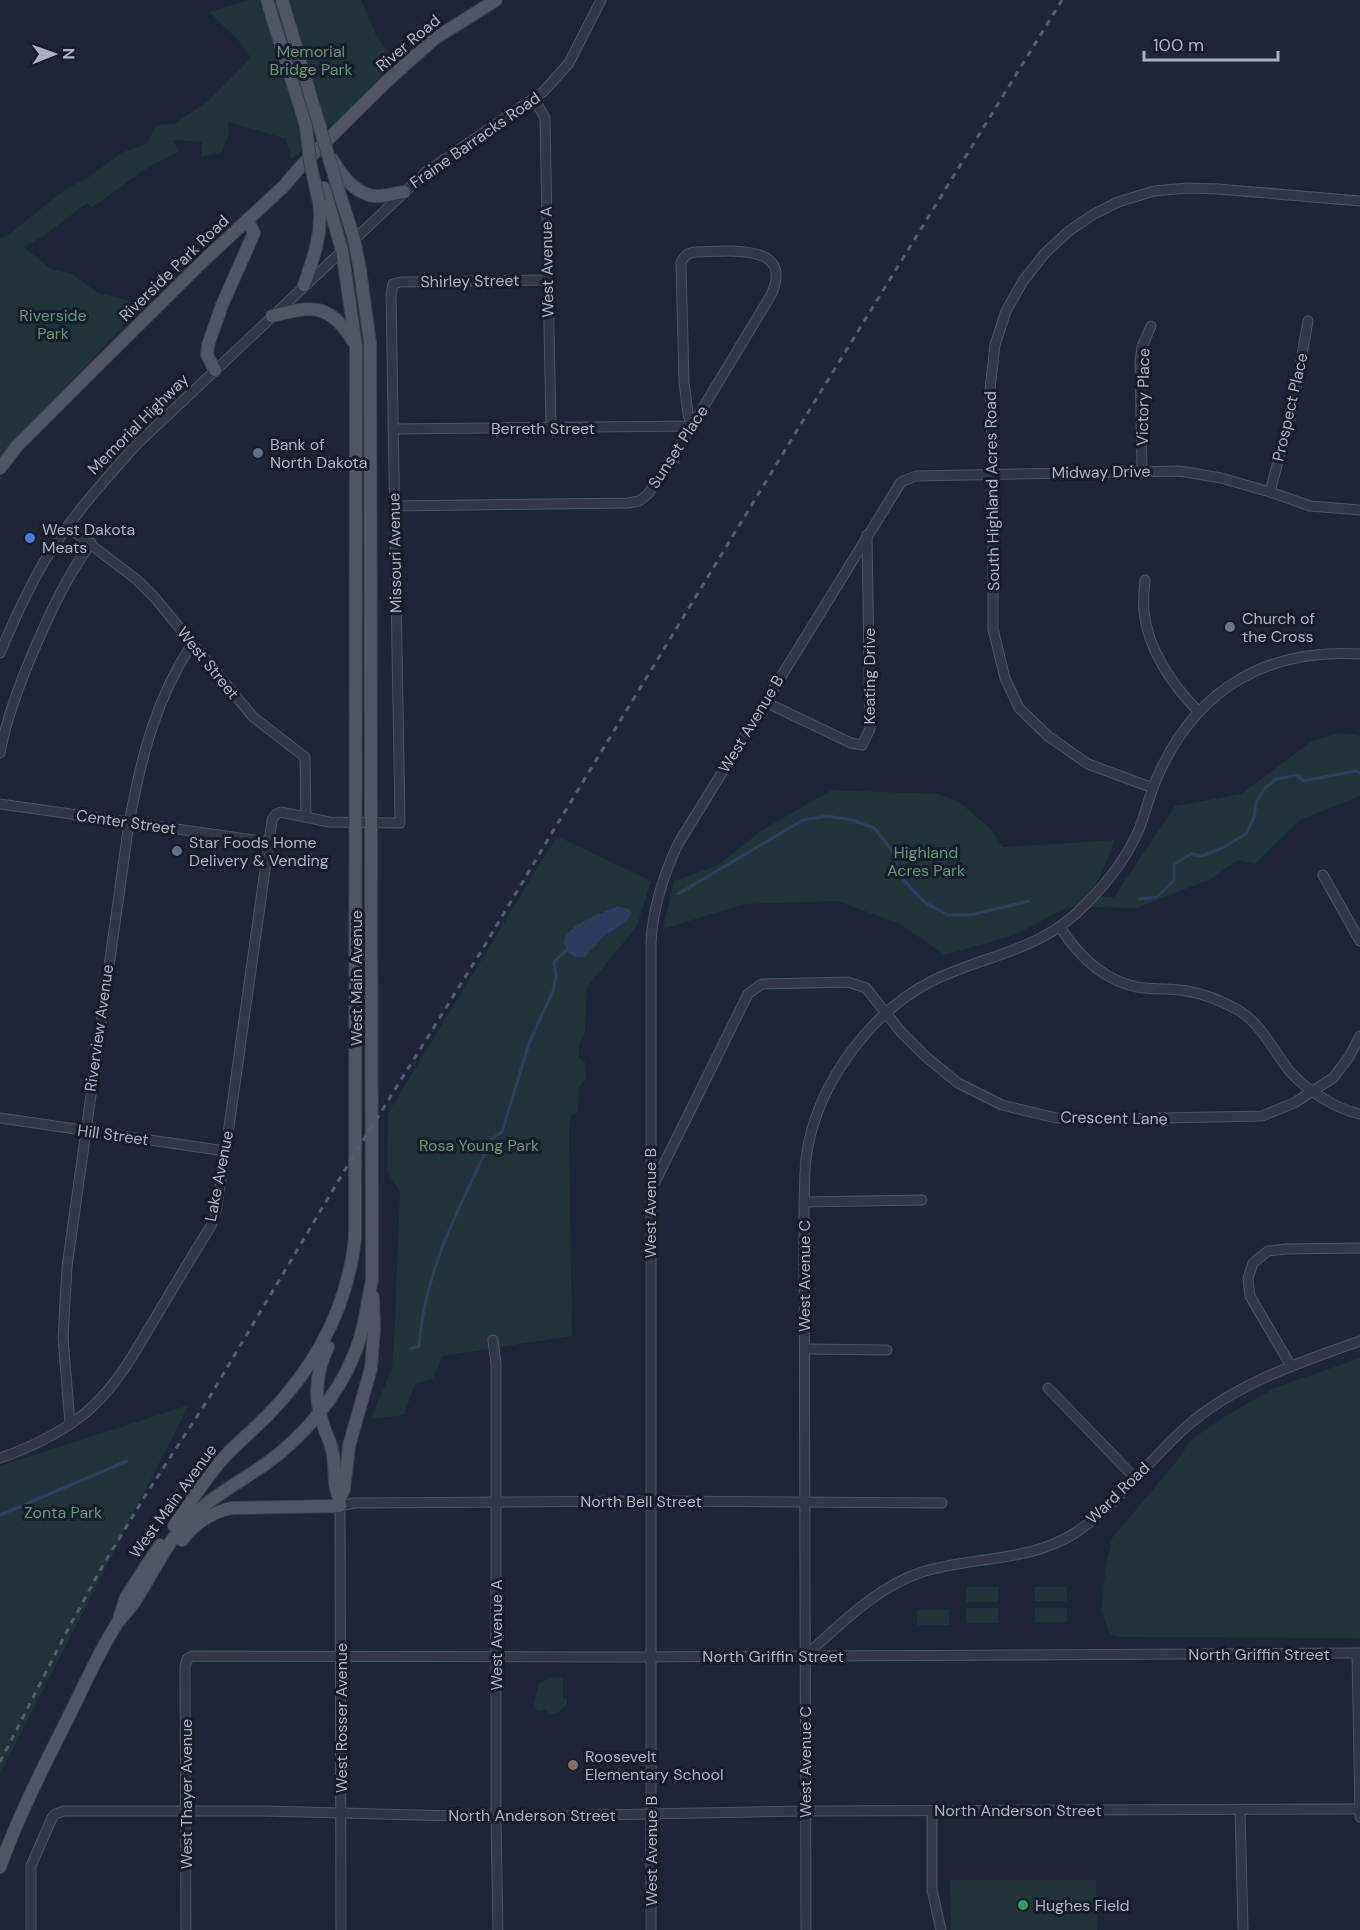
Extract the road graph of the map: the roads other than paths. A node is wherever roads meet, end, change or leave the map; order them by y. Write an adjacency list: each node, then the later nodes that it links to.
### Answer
1 (267, 0): 7 (main road)
2 (282, 0): 8 (main road, bridge)
3 (496, 0): 5 (main road, River Road)
4 (601, 0): 6 (street, Fraine Barracks Road)
5 (374, 94): 11 (main road, Riverside Park Road)
6 (534, 99): 9 (street, Fraine Barracks Road); 14 (street, West Avenue A)
7 (306, 126): 13 (main road, bridge); 16 (main road, bridge)
8 (328, 153): 9 (main road, bridge); 12 (main road, bridge)
9 (404, 192): 12 (street, Fraine Barracks Road)
10 (1360, 201): 27 (street, South Highland Acres Road)
11 (247, 220): 21 (main road); 25 (main road, Riverside Park Road)
12 (354, 239): 13 (street, Memorial Highway); 46 (main road, West Main Avenue)
13 (342, 250): 16 (street, Memorial Highway); 20 (main road, West Main Avenue)
14 (548, 280): 15 (street, Shirley Street); 23 (street, West Avenue A)
15 (393, 284): 24 (street, Missouri Avenue)
16 (304, 285): 17 (street, Memorial Highway)
17 (272, 316): 20 (main road); 21 (street, Memorial Highway)
18 (1308, 321): 28 (street, Prospect Place)
19 (1151, 326): 26 (street, Victory Place)
20 (356, 346): 45 (main road, West Main Avenue)
21 (215, 370): 31 (street, Memorial Highway)
22 (692, 426): 22 (street, Sunset Place); 23 (street, Berreth Street); 29 (street, Sunset Place)
23 (550, 428): 24 (street, Berreth Street)
24 (393, 429): 29 (street, Missouri Avenue)
25 (0, 468)
26 (1142, 471): 27 (street, Midway Drive); 28 (street, Midway Drive)
27 (993, 474): 32 (street, Midway Drive); 41 (street, South Highland Acres Road)
28 (1270, 492): 30 (street, Midway Drive)
29 (394, 506): 46 (street, Missouri Avenue)
30 (1360, 510)
31 (68, 527): 33 (street, West Street); 36 (street, Memorial Highway)
32 (867, 535): 38 (street, West Avenue B); 38 (street, Keating Drive)
33 (91, 543): 35 (street, West Street); 40 (street)
34 (1145, 580): 39 (street)
35 (192, 644): 43 (street, West Street); 44 (street, Riverview Avenue)
36 (0, 653)
37 (1360, 654): 39 (street, West Avenue C)
38 (765, 702): 58 (street, West Avenue B)
39 (1199, 712): 41 (street, West Avenue C)
40 (0, 753)
41 (1153, 788): 49 (street, West Avenue C)
42 (0, 804): 44 (street, Center Street)
43 (306, 816): 45 (street); 47 (street)
44 (129, 823): 47 (street, Center Street); 56 (street, Riverview Avenue)
45 (355, 824): 46 (street); 62 (main road, West Main Avenue)
46 (372, 824): 63 (main road, West Main Avenue)
47 (268, 842): 57 (street, Lake Avenue)
48 (1323, 875): 50 (street)
49 (1059, 927): 51 (street, West Avenue C); 53 (street)
50 (1360, 941)
51 (887, 1014): 53 (street, Crescent Lane); 58 (street, Crescent Lane); 60 (street, West Avenue C)
52 (1360, 1036): 53 (street, Crescent Lane)
53 (1314, 1091): 54 (street)
54 (1360, 1114)
55 (0, 1118): 56 (street, Hill Street)
56 (84, 1132): 57 (street, Hill Street); 71 (street, Riverview Avenue)
57 (225, 1151): 71 (street, Lake Avenue)
58 (650, 1192): 74 (street, West Avenue B)
59 (922, 1200): 60 (street)
60 (804, 1202): 66 (street, West Avenue C)
61 (1360, 1248): 68 (street)
62 (353, 1255): 70 (main road); 80 (main road, West Main Avenue)
63 (372, 1280): 70 (main road, West Main Avenue); 75 (main road)
64 (493, 1340): 76 (street, West Avenue A)
65 (1360, 1341): 68 (street, Ward Road)
66 (805, 1349): 67 (street); 77 (street, West Avenue C)
67 (887, 1350)
68 (1291, 1366): 73 (street, Ward Road)
69 (1048, 1388): 73 (street)
70 (320, 1411): 75 (main road); 79 (main road, West Main Avenue)
71 (70, 1423): 72 (street, Lake Avenue)
72 (0, 1458)
73 (1135, 1479): 83 (street, Ward Road)
74 (651, 1501): 76 (street, North Bell Street); 77 (street, North Bell Street); 85 (street, West Avenue B)
75 (340, 1502): 76 (street, North Bell Street); 79 (main road); 82 (street, West Rosser Avenue)
76 (496, 1502): 84 (street, West Avenue A)
77 (806, 1502): 78 (street, North Bell Street); 83 (street, West Avenue C)
78 (942, 1503)
79 (142, 1590): 80 (main road, West Main Avenue)
80 (119, 1620): 96 (main road, West Main Avenue)
81 (1358, 1653): 83 (street, North Griffin Street); 88 (street)
82 (341, 1656): 84 (street, North Griffin Street); 86 (street, North Griffin Street); 92 (street, West Rosser Avenue)
83 (805, 1656): 85 (street, North Griffin Street); 89 (street, West Avenue C)
84 (496, 1657): 85 (street, North Griffin Street); 94 (street, West Avenue A)
85 (651, 1657): 93 (street, West Avenue B)
86 (188, 1659): 91 (street, West Thayer Avenue)
87 (1240, 1809): 88 (street, North Anderson Street); 90 (street, North Anderson Street); 104 (street)
88 (1360, 1809): 95 (street)
89 (806, 1811): 90 (street, North Anderson Street); 93 (street, North Anderson Street); 102 (street, West Avenue C)
90 (932, 1811): 103 (street)
91 (186, 1812): 92 (street, North Anderson Street); 97 (street, North Anderson Street); 98 (street, West Thayer Avenue)
92 (341, 1813): 94 (street, North Anderson Street); 99 (street, West Rosser Avenue)
93 (651, 1815): 94 (street, North Anderson Street); 101 (street, West Avenue B)
94 (495, 1817): 100 (street, West Avenue A)
95 (1360, 1817)
96 (0, 1867)
97 (31, 1930)
98 (186, 1930)
99 (341, 1930)
100 (498, 1930)
101 (651, 1930)
102 (806, 1930)
103 (941, 1930)
104 (1242, 1930)

